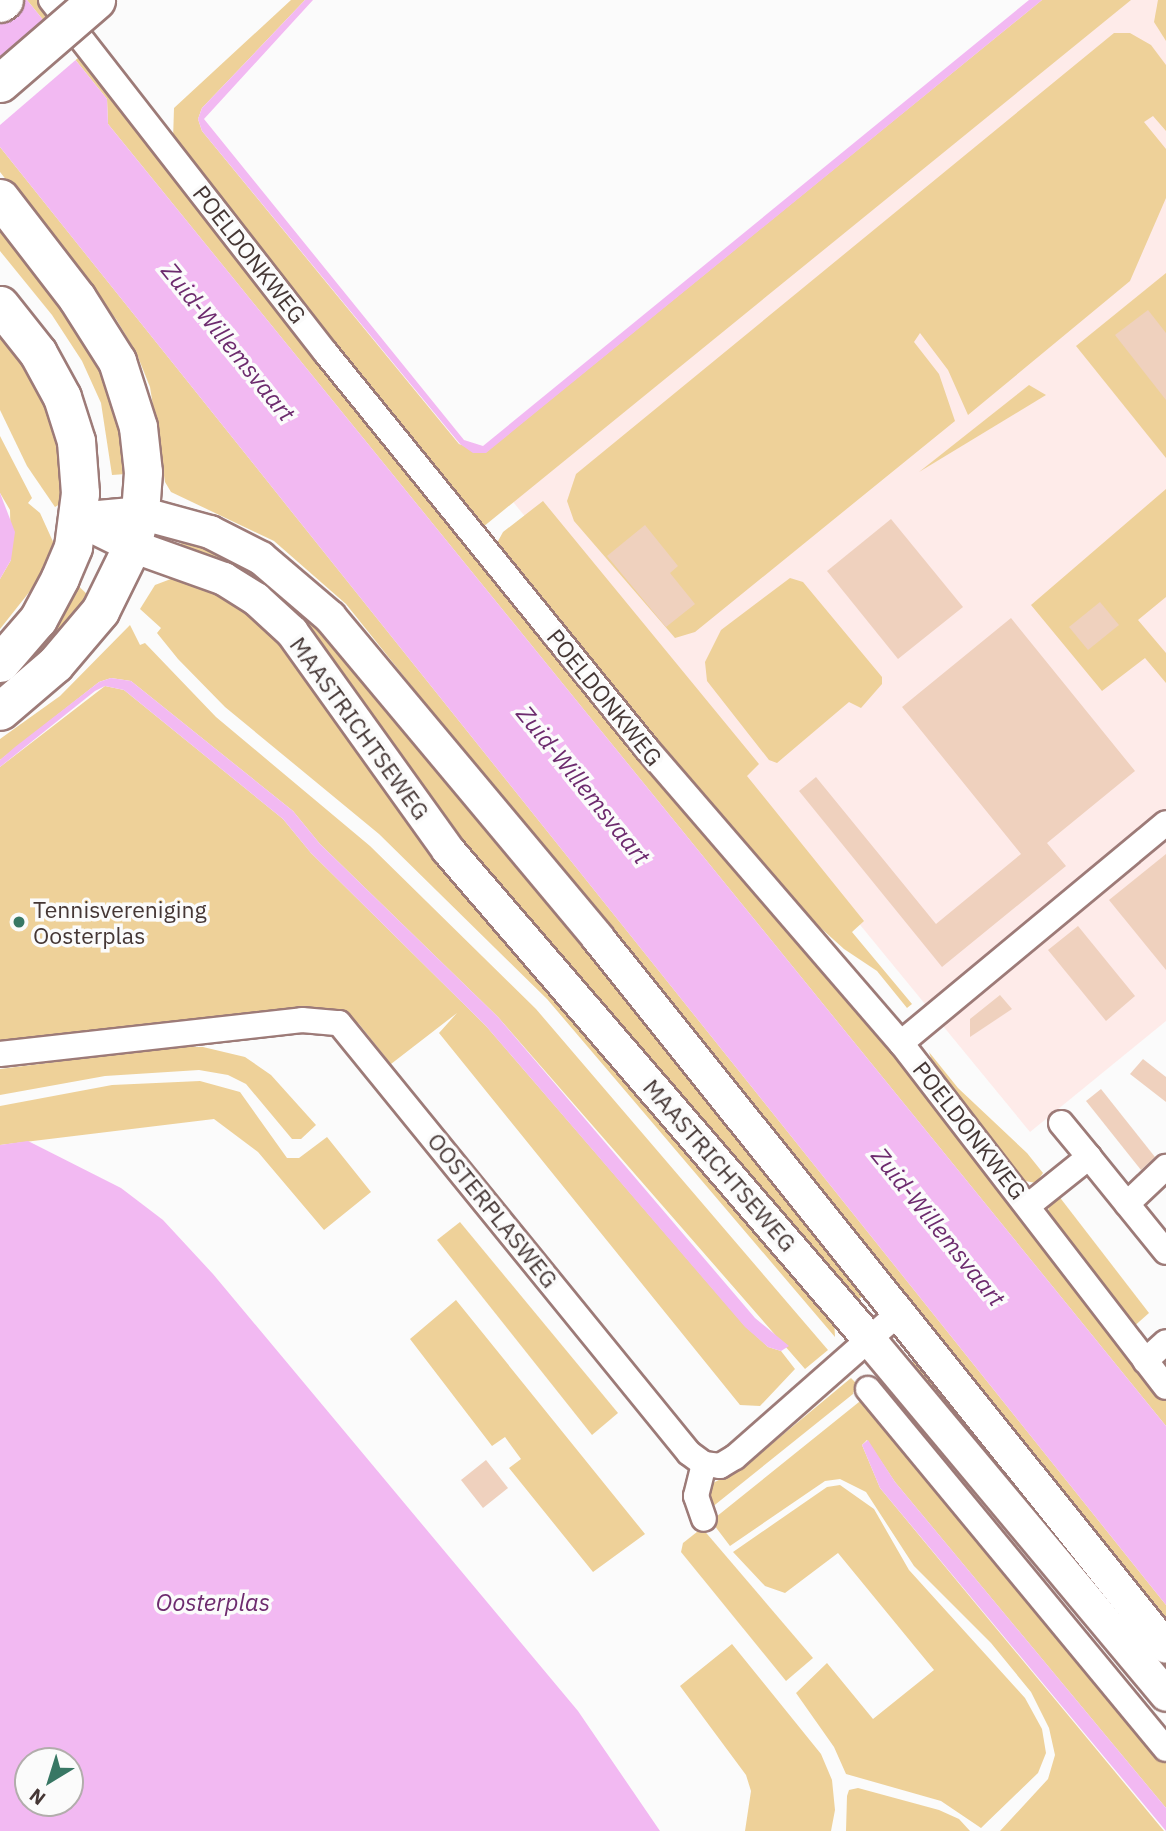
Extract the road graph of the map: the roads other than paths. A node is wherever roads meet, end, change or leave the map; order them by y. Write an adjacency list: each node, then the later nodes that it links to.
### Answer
1 (51, 0): 11 (street, POELDONKWEG)
2 (96, 0): 3 (highway, bridge)
3 (0, 83)
4 (0, 198): 7 (highway)
5 (0, 304): 6 (highway)
6 (77, 519): 7 (main road, MAASTRICHTSEWEG); 8 (highway)
7 (136, 530): 9 (highway); 19 (main road, MAASTRICHTSEWEG); 20 (main road, MAASTRICHTSEWEG)
8 (0, 663)
9 (0, 710)
10 (1166, 824): 11 (street)
11 (901, 1043): 17 (street, POELDONKWEG)
12 (0, 1054): 25 (street, OOSTERPLASWEG)
13 (1061, 1123): 14 (street)
14 (1088, 1157): 16 (street); 17 (street)
15 (1166, 1167): 16 (street)
16 (1127, 1204): 18 (street)
17 (1029, 1205): 22 (street, POELDONKWEG)
18 (1166, 1252)
19 (900, 1312): 20 (street); 27 (main road, MAASTRICHTSEWEG)
20 (868, 1338): 25 (street); 28 (main road, MAASTRICHTSEWEG)
21 (1166, 1342): 22 (street)
22 (1145, 1362): 23 (street, POELDONKWEG)
23 (1166, 1387)
24 (868, 1389): 29 (street)
25 (704, 1464): 26 (street)
26 (704, 1519)
27 (1166, 1647)
28 (1166, 1695)
29 (1166, 1749)

